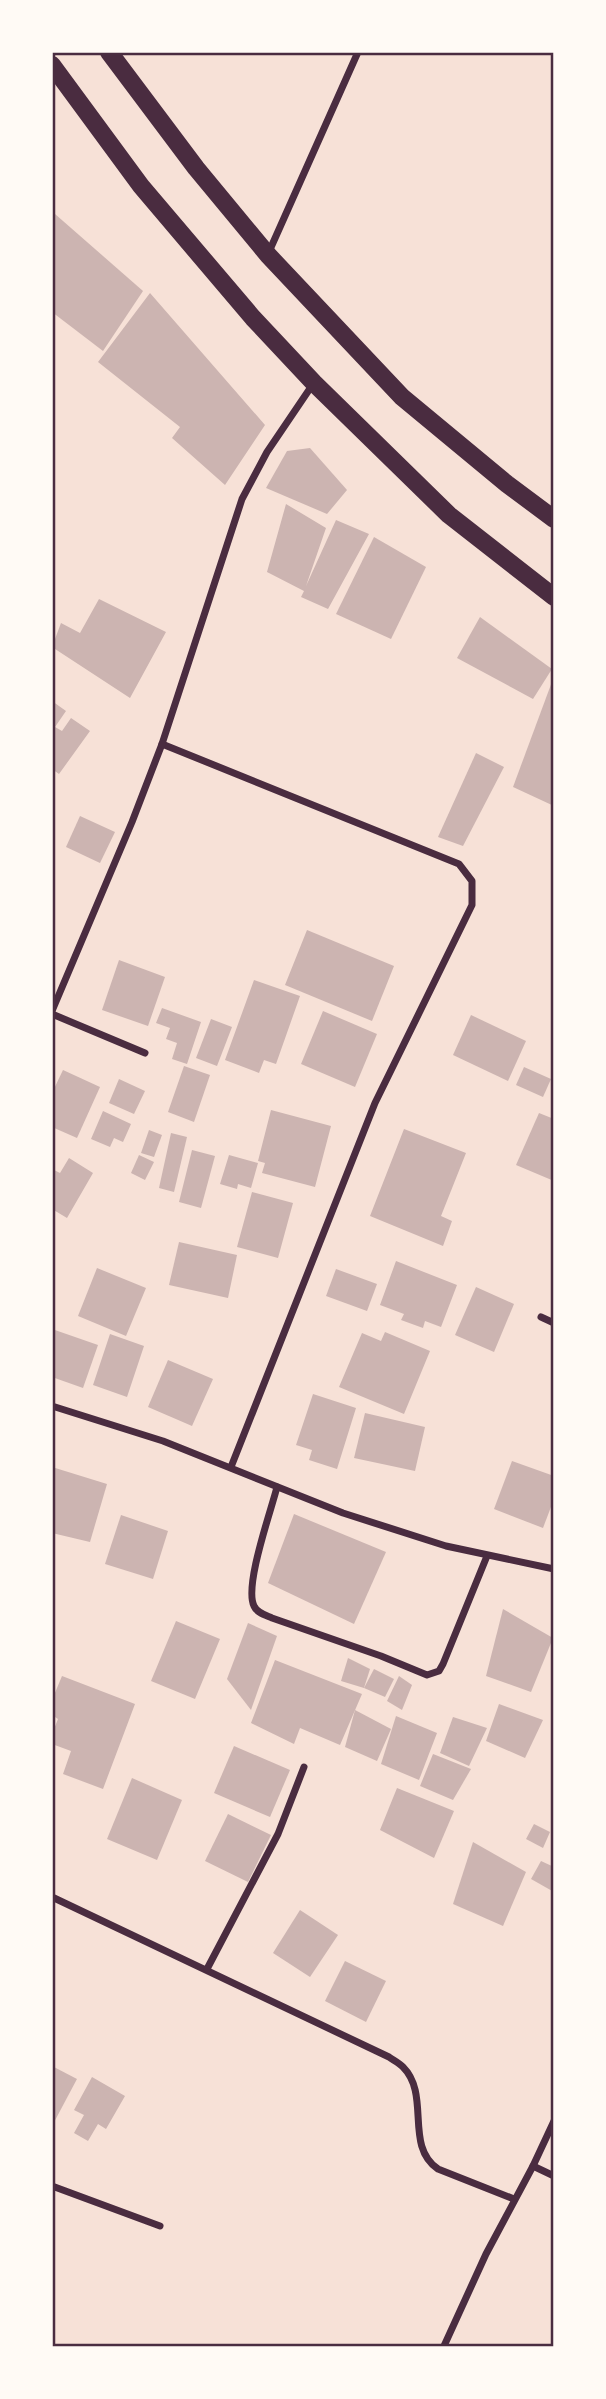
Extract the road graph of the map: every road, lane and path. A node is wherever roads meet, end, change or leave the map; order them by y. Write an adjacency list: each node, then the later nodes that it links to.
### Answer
1 (109, 52): 4 (main road)
2 (358, 52): 4 (street)
3 (52, 65): 5 (main road)
4 (268, 255): 6 (main road)
5 (314, 383): 7 (main road); 8 (street)
6 (554, 519)
7 (554, 597)
8 (162, 744): 9 (street); 14 (street)
9 (52, 1012): 10 (street)
10 (145, 1053)
11 (541, 1317): 12 (street)
12 (554, 1323)
13 (52, 1406): 14 (street)
14 (231, 1466): 15 (street)
15 (277, 1487): 16 (street); 16 (street)
16 (487, 1556): 17 (street)
17 (554, 1569)
18 (304, 1767): 20 (street)
19 (52, 1897): 20 (street)
20 (207, 1969): 25 (street)
21 (554, 2121): 22 (street)
22 (533, 2166): 23 (street); 25 (street)
23 (554, 2176)
24 (52, 2186): 26 (street)
25 (514, 2199): 27 (street)
26 (160, 2226)
27 (444, 2347)

